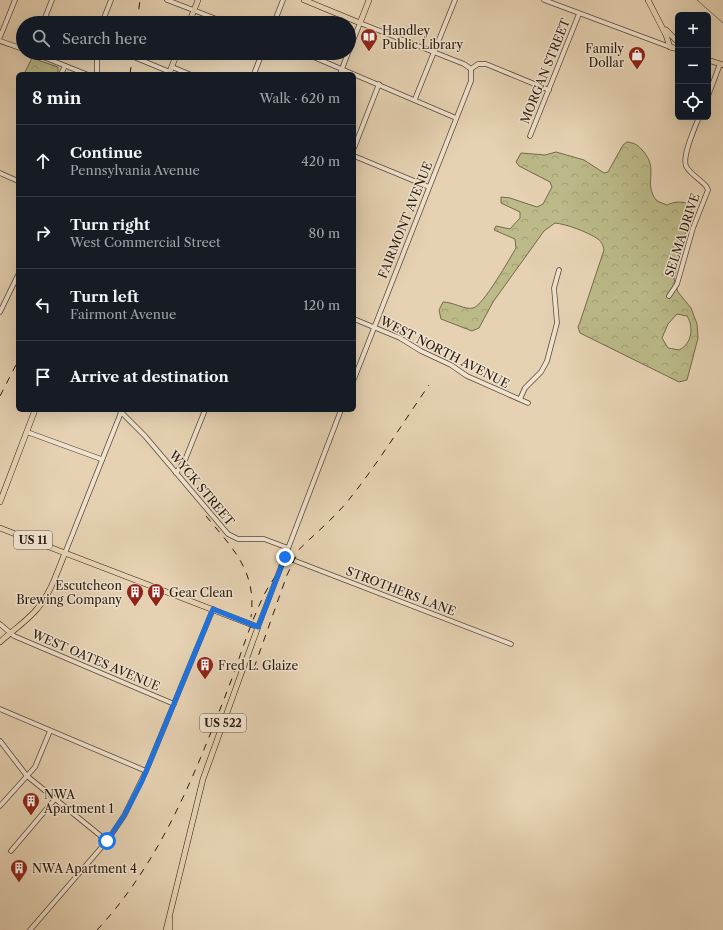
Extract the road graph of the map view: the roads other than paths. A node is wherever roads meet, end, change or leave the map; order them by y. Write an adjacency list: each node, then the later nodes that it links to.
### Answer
1 (15, 0): 24 (street)
2 (52, 0): 14 (street)
3 (111, 0): 15 (street)
4 (167, 0): 12 (street)
5 (198, 0): 12 (main road)
6 (283, 0): 18 (street)
7 (304, 0): 19 (main road)
8 (369, 0): 21 (main road)
9 (455, 0): 30 (street)
10 (544, 0): 13 (street)
11 (648, 0): 22 (main road)
12 (194, 10): 16 (main road); 17 (street)
13 (579, 14): 27 (street); 53 (street, MORGAN STREET)
14 (46, 16)
15 (105, 16)
16 (192, 16)
17 (209, 16)
18 (277, 16)
19 (343, 16)
20 (356, 21): 21 (main road)
21 (360, 23): 23 (street); 30 (street)
22 (660, 24): 25 (main road); 27 (main road)
23 (356, 34)
24 (0, 37)
25 (675, 39)
26 (0, 41): 28 (street)
27 (670, 46): 29 (main road)
28 (16, 47)
29 (675, 48)
30 (434, 52): 42 (street); 54 (street)
31 (51, 60): 40 (street)
32 (97, 60): 46 (street)
33 (142, 60): 43 (street)
34 (174, 60): 43 (main road)
35 (259, 60): 47 (street)
36 (321, 60): 41 (street)
37 (346, 60): 41 (street)
38 (711, 61): 39 (main road)
39 (722, 64): 52 (street)
40 (65, 66): 44 (street); 45 (street)
41 (342, 69): 48 (street); 49 (street)
42 (471, 69): 53 (street); 55 (street, FAIRMONT AVENUE)
43 (170, 71)
44 (62, 72)
45 (81, 72)
46 (97, 72)
47 (255, 72)
48 (341, 72)
49 (349, 72)
50 (356, 75): 51 (street)
51 (379, 84): 54 (street); 58 (street)
52 (711, 89)
53 (549, 90): 57 (street, MORGAN STREET)
54 (414, 99): 55 (street)
55 (456, 118): 62 (street, FAIRMONT AVENUE)
56 (698, 120): 65 (street, SELMA DRIVE)
57 (530, 136)
58 (356, 143)
59 (356, 157): 62 (street)
60 (0, 173): 61 (street)
61 (16, 179)
62 (429, 187): 68 (street, FAIRMONT AVENUE)
63 (559, 270): 70 (street)
64 (16, 278): 66 (street)
65 (669, 296)
66 (0, 312)
67 (356, 320): 68 (street, WEST NORTH AVENUE)
68 (374, 327): 69 (street, FAIRMONT AVENUE); 70 (street, WEST NORTH AVENUE)
69 (356, 373)
70 (520, 399): 71 (street, WEST NORTH AVENUE)
71 (528, 403)
72 (34, 412): 77 (main road)
73 (121, 412): 78 (street)
74 (122, 412): 79 (street, WYCK STREET)
75 (204, 412): 79 (street)
76 (340, 412): 82 (street)
77 (27, 432): 78 (street); 80 (main road)
78 (101, 459): 83 (street)
79 (176, 473): 82 (street, WYCK STREET)
80 (0, 502)
81 (0, 528): 83 (main road, US 11)
82 (288, 548): 84 (street)
83 (65, 553): 85 (main road); 88 (main road, US 11)
84 (285, 557): 87 (street); 90 (street, STROTHERS LANE)
85 (213, 609): 87 (main road); 91 (street)
86 (0, 624): 88 (street, WEST OATES AVENUE)
87 (258, 627): 101 (main road, US 522)
88 (10, 633): 89 (main road, US 11); 91 (street, WEST OATES AVENUE)
89 (0, 642)
90 (511, 644)
91 (174, 704): 95 (street)
92 (0, 709): 93 (street)
93 (50, 731): 95 (street); 96 (street)
94 (0, 741): 96 (street)
95 (146, 772): 99 (street)
96 (27, 776): 97 (street); 98 (street)
97 (56, 799): 99 (street); 100 (street)
98 (0, 806)
99 (107, 841): 102 (street)
100 (11, 851)
101 (170, 907): 103 (main road, US 522); 104 (main road, US 522)
102 (30, 930)
103 (166, 930)
104 (170, 930)

